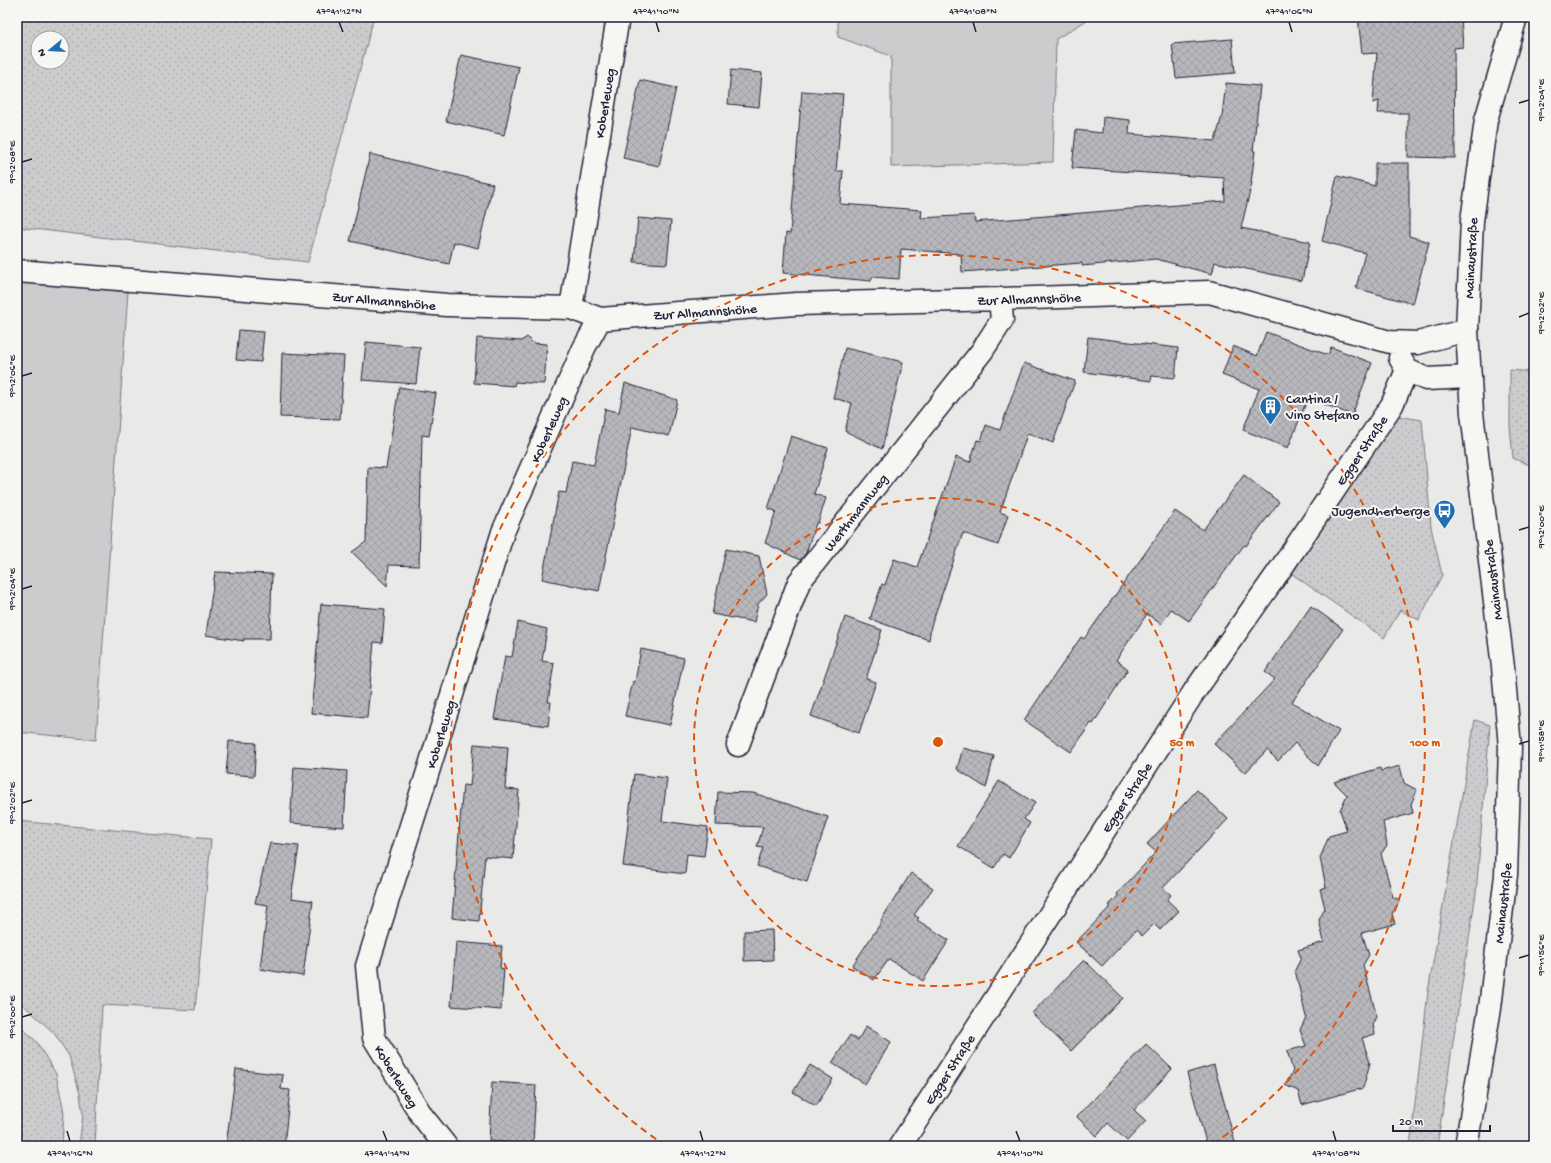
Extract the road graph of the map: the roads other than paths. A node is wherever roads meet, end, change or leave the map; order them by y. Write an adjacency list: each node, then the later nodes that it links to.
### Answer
1 (618, 17): 5 (street, Koberleweg)
2 (1516, 17): 7 (street, Mainaustraße)
3 (17, 270): 5 (street, Zur Allmannshöhe)
4 (1000, 299): 6 (street, Zur Allmannshöhe); 8 (street, Zur Allmannshöhe); 11 (street, Werthmannweg)
5 (571, 308): 6 (street, Zur Allmannshöhe)
6 (600, 319): 12 (street, Koberleweg)
7 (1467, 330): 8 (street, Zur Allmannshöhe); 10 (street, Mainaustraße)
8 (1390, 342): 9 (street)
9 (1407, 370): 10 (street); 13 (street, Egger Straße)
10 (1470, 378): 14 (street, Mainaustraße)
11 (738, 745)
12 (446, 1146)
13 (900, 1146)
14 (1466, 1146)

